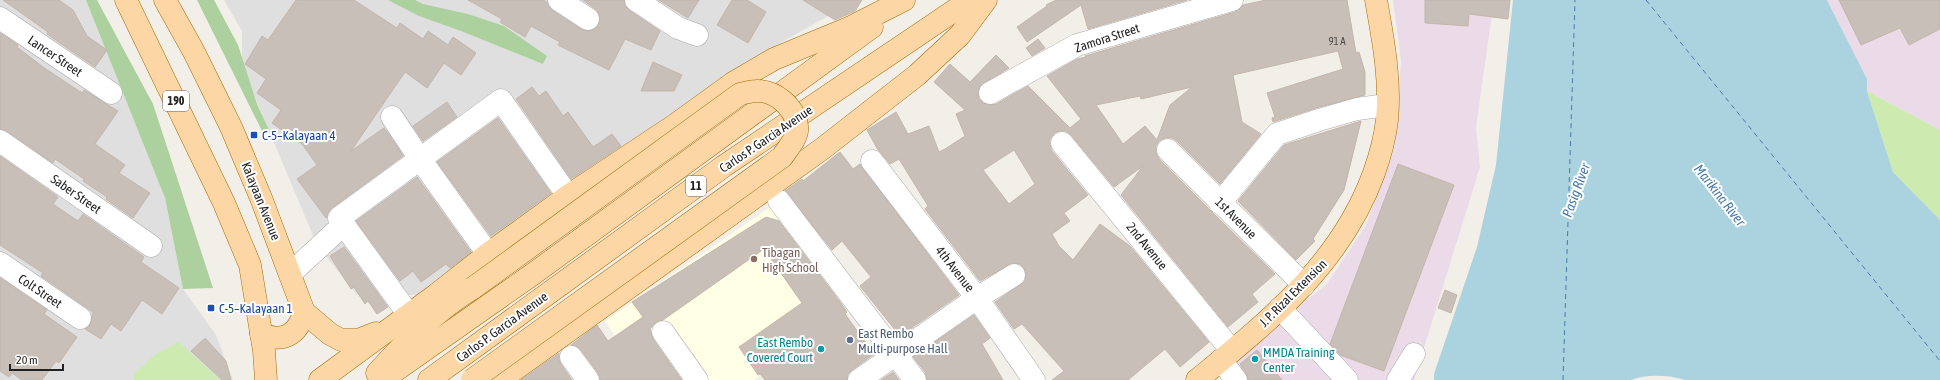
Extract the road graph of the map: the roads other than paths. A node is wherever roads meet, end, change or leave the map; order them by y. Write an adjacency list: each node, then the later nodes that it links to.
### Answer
1 (126, 0): 40 (main road, 190)
2 (165, 0): 30 (main road, Kalayaan Avenue)
3 (559, 0): 12 (street)
4 (636, 0): 13 (street)
5 (904, 0): 23 (main road)
6 (910, 0): 48 (main road, Carlos P. Garcia Avenue / 11)
7 (970, 0): 49 (main road, Carlos P. Garcia Avenue / 11)
8 (986, 0): 51 (main road)
9 (1232, 0): 15 (street, Zamora Street)
10 (1376, 0): 16 (main road, J. P. Rizal Extension)
11 (0, 18): 14 (street, Lancer Street)
12 (588, 19)
13 (697, 35)
14 (111, 93)
15 (990, 93)
16 (1387, 105): 25 (street); 32 (main road, J. P. Rizal Extension)
17 (392, 117): 21 (street)
18 (0, 141): 27 (street, Saber Street)
19 (1062, 142): 43 (street, 2nd Avenue)
20 (1168, 150): 25 (street, 1st Avenue)
21 (420, 159): 23 (street); 26 (street); 28 (street)
22 (872, 161): 33 (street, 4th Avenue)
23 (568, 196): 28 (main road)
24 (779, 200): 42 (street)
25 (1220, 203): 32 (street, 1st Avenue)
26 (343, 225): 30 (street); 38 (street)
27 (151, 246)
28 (488, 254): 38 (main road)
29 (0, 264): 37 (street, Colt Street)
30 (290, 274): 36 (main road, Kalayaan Avenue)
31 (1014, 275): 33 (street)
32 (1304, 285): 35 (main road, J. P. Rizal Extension)
33 (977, 298): 42 (street); 56 (street, 4th Avenue)
34 (453, 301): 38 (main road); 47 (main road); 50 (main road, bridge)
35 (1280, 308): 43 (main road, J. P. Rizal Extension); 59 (street)
36 (304, 312): 38 (main road, Kalayaan Avenue); 40 (main road)
37 (80, 318)
38 (402, 320): 46 (main road)
39 (663, 332): 53 (street)
40 (261, 334): 45 (main road, 190)
41 (1414, 354): 60 (street)
42 (896, 355): 54 (street); 55 (street)
43 (1226, 356): 57 (main road, J. P. Rizal Extension); 58 (street, 2nd Avenue)
44 (571, 357): 52 (street)
45 (266, 380)
46 (320, 380)
47 (370, 380)
48 (382, 380)
49 (429, 380)
50 (472, 380)
51 (500, 380)
52 (588, 380)
53 (697, 380)
54 (859, 380)
55 (915, 380)
56 (1034, 380)
57 (1197, 380)
58 (1236, 380)
59 (1347, 380)
60 (1398, 380)

